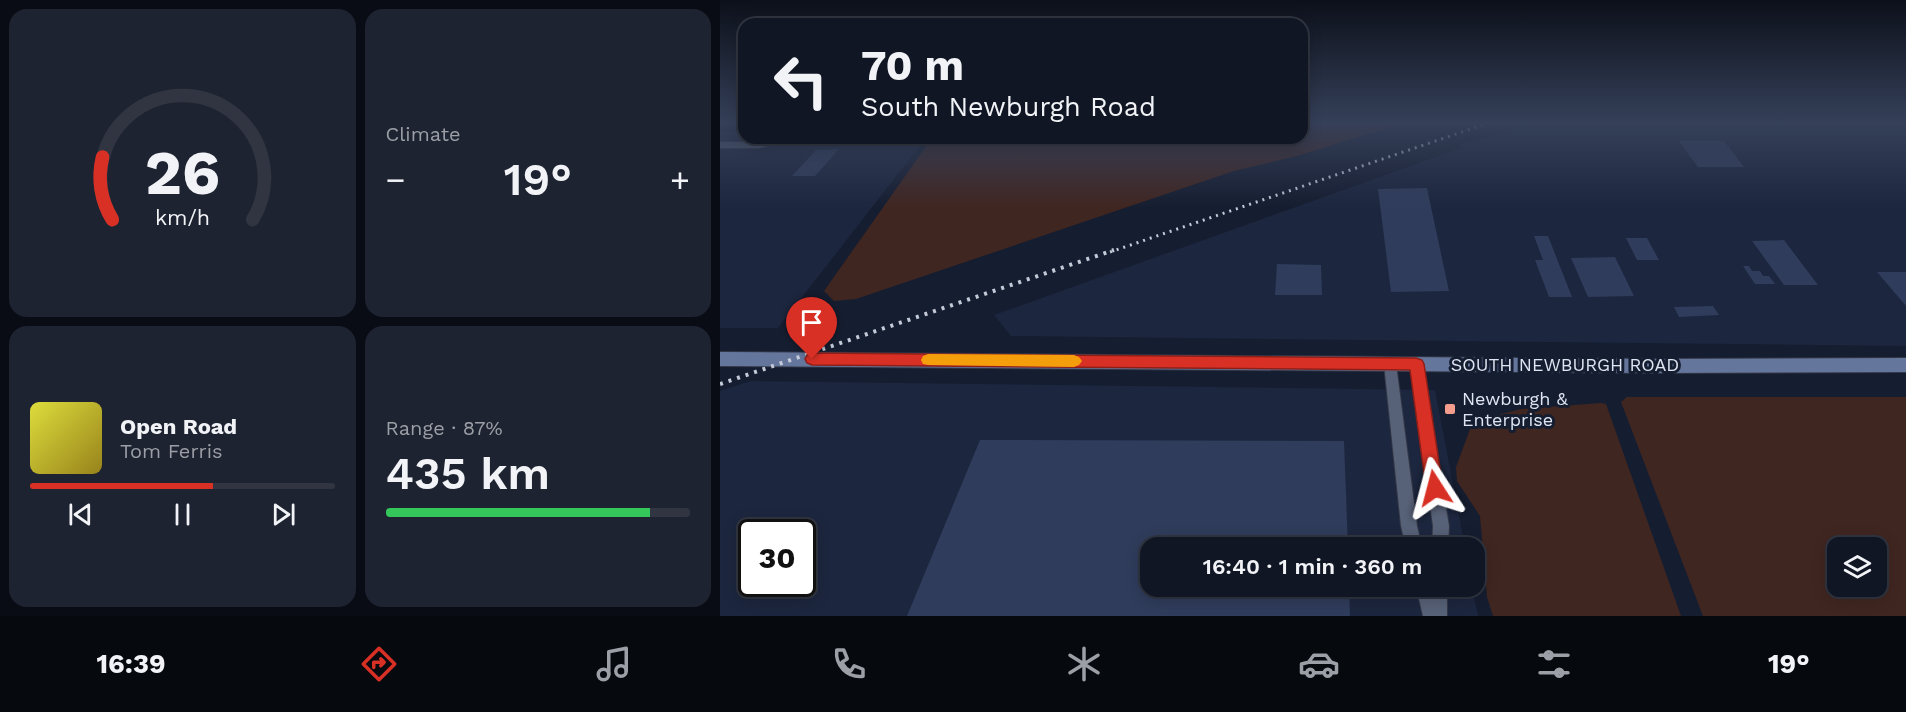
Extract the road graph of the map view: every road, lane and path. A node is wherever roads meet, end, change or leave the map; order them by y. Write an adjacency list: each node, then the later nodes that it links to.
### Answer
1 (720, 359): 2 (main road, SOUTH NEWBURGH ROAD)
2 (1390, 364): 3 (main road, SOUTH NEWBURGH ROAD); 5 (street)
3 (1416, 364): 4 (main road, SOUTH NEWBURGH ROAD); 6 (street)
4 (1906, 365)
5 (1412, 537)
6 (1440, 537)
7 (1427, 597): 9 (street)
8 (1439, 597): 10 (street)
9 (1432, 616)
10 (1438, 616)

